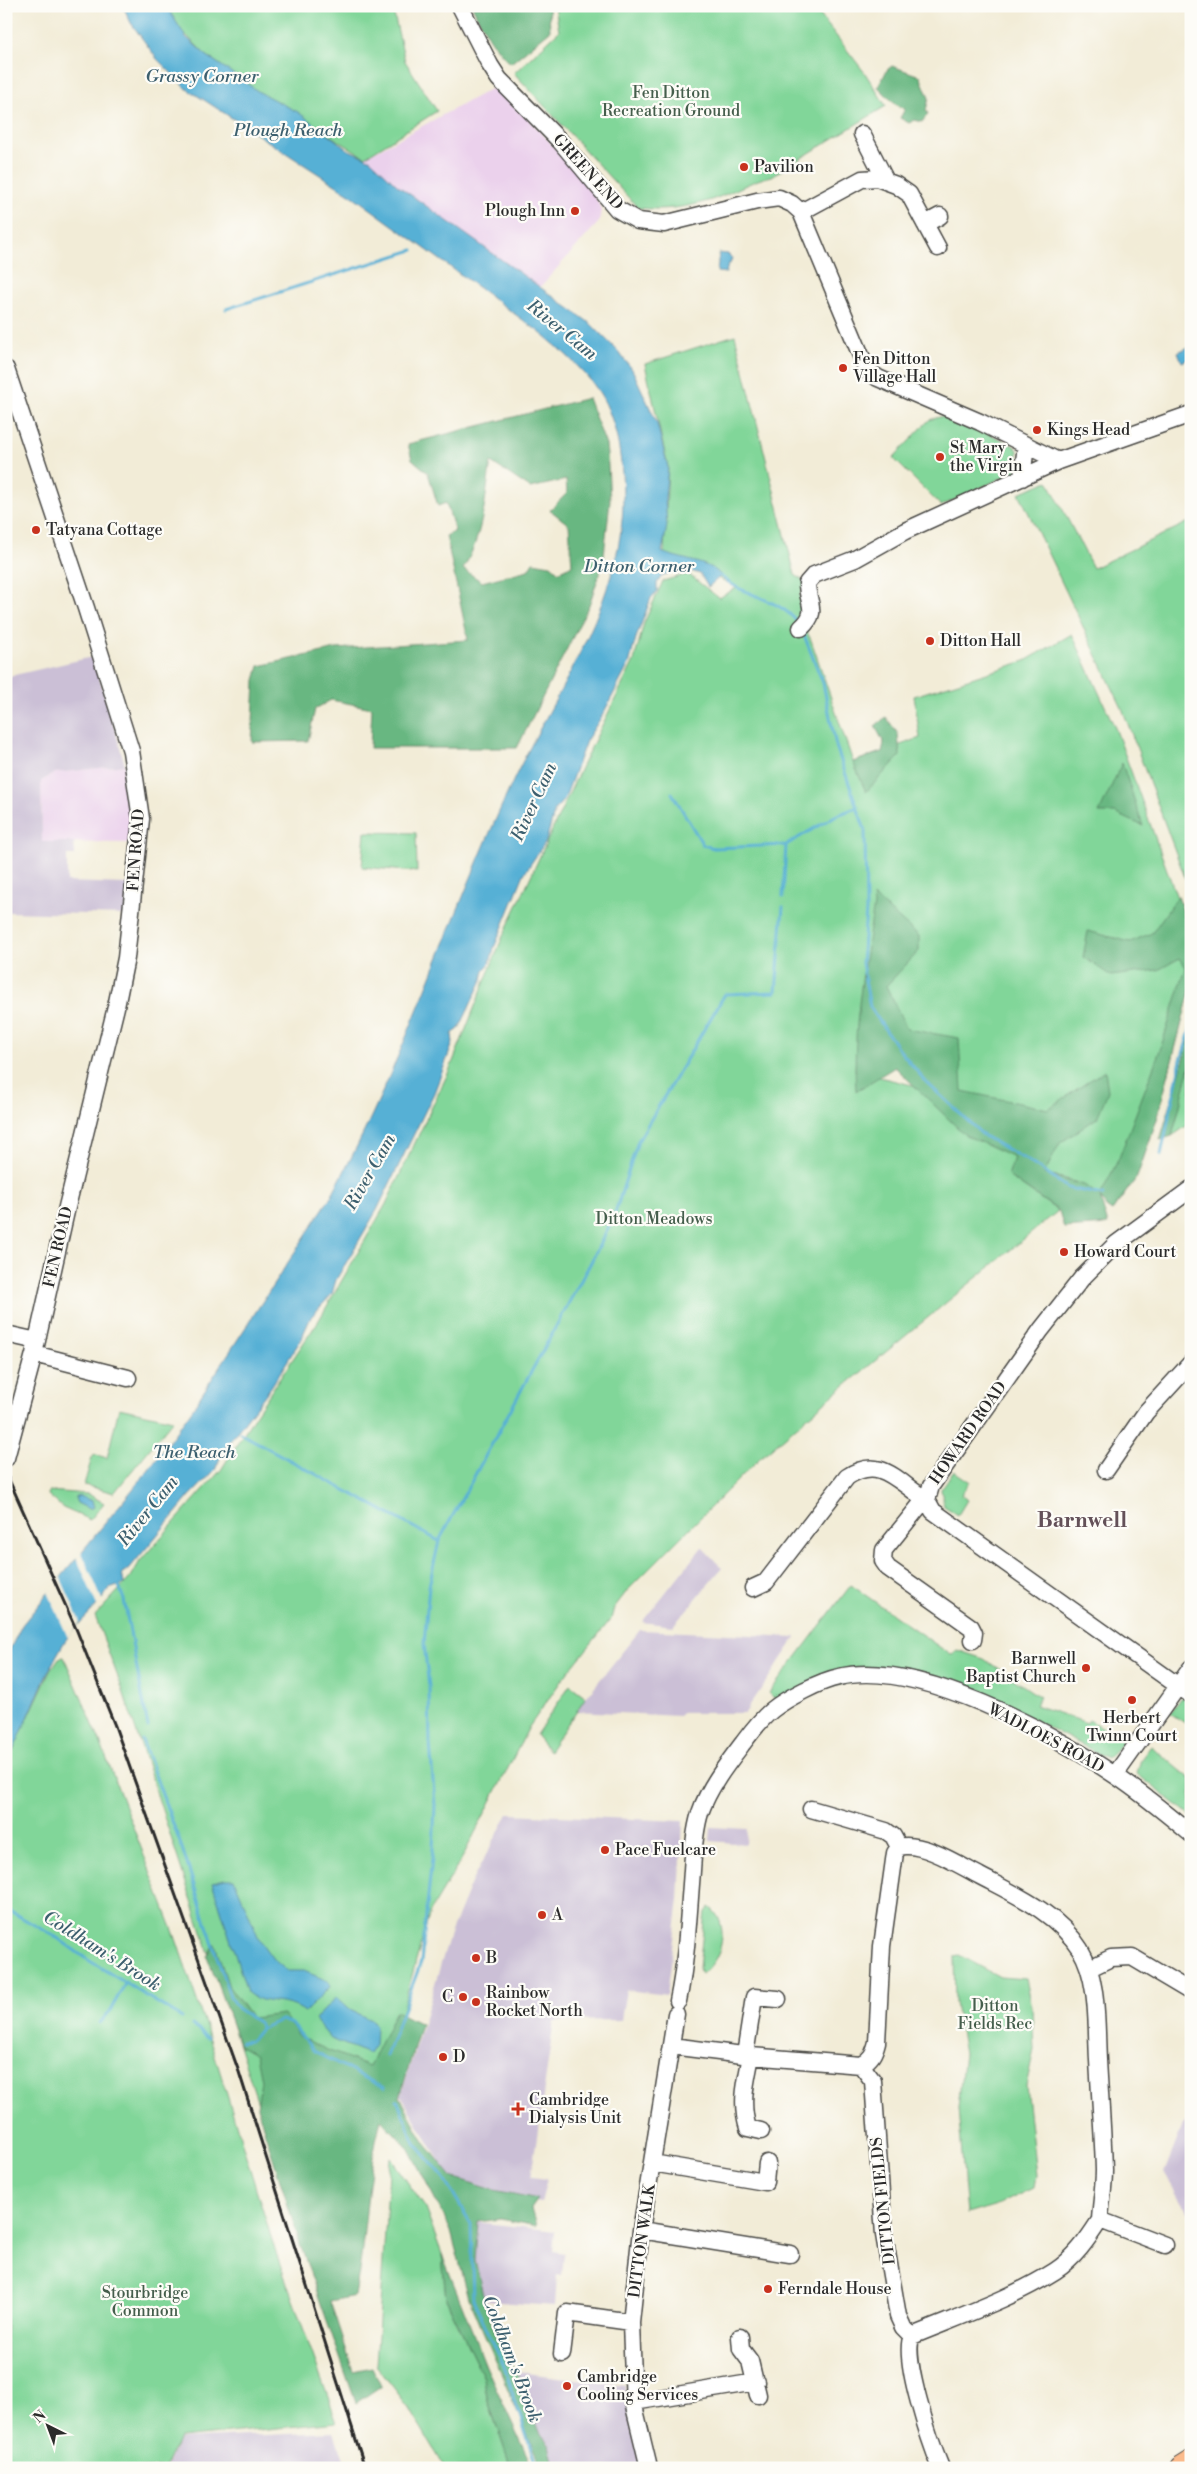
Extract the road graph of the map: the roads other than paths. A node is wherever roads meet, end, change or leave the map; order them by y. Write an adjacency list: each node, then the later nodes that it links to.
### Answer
1 (460, 6): 4 (street, GREEN END)
2 (862, 134): 3 (street)
3 (886, 181): 4 (street); 6 (street)
4 (801, 212): 10 (street)
5 (940, 216): 6 (street)
6 (925, 224): 7 (street)
7 (938, 248)
8 (6, 370): 16 (street, FEN ROAD)
9 (1191, 414): 11 (street)
10 (1026, 445): 11 (street); 12 (street)
11 (1058, 461): 12 (street)
12 (1022, 478): 13 (street)
13 (801, 628)
14 (1191, 1189): 21 (street, HOWARD ROAD)
15 (6, 1334): 16 (street)
16 (36, 1347): 18 (street); 19 (street, FEN ROAD)
17 (1191, 1363): 20 (street)
18 (128, 1378)
19 (6, 1458)
20 (1105, 1471)
21 (927, 1500): 22 (street); 23 (street); 25 (street, HOWARD ROAD)
22 (753, 1588)
23 (973, 1640)
24 (1191, 1668): 25 (street)
25 (1184, 1690): 27 (street)
26 (772, 1710): 27 (street, WADLOES ROAD); 34 (street, DITTON WALK)
27 (1115, 1775): 29 (street, WADLOES ROAD)
28 (811, 1809): 30 (street)
29 (1191, 1834)
30 (899, 1847): 31 (street); 36 (street)
31 (1090, 1968): 32 (street); 40 (street)
32 (1191, 1992)
33 (778, 1999): 35 (street)
34 (671, 2046): 35 (street); 38 (street, DITTON WALK)
35 (748, 2056): 36 (street); 37 (street)
36 (861, 2065): 46 (street, DITTON FIELDS)
37 (761, 2131)
38 (652, 2163): 39 (street); 41 (street, DITTON WALK)
39 (767, 2163)
40 (1100, 2220): 42 (street); 46 (street)
41 (641, 2230): 43 (street); 44 (street, DITTON WALK)
42 (1165, 2245)
43 (790, 2254)
44 (631, 2322): 47 (street); 48 (street, DITTON WALK)
45 (740, 2336): 48 (street)
46 (912, 2336): 51 (street)
47 (567, 2350)
48 (634, 2402): 50 (street, DITTON WALK)
49 (1191, 2462): 52 (main road)
50 (649, 2468)
51 (941, 2468)
52 (1180, 2468)

